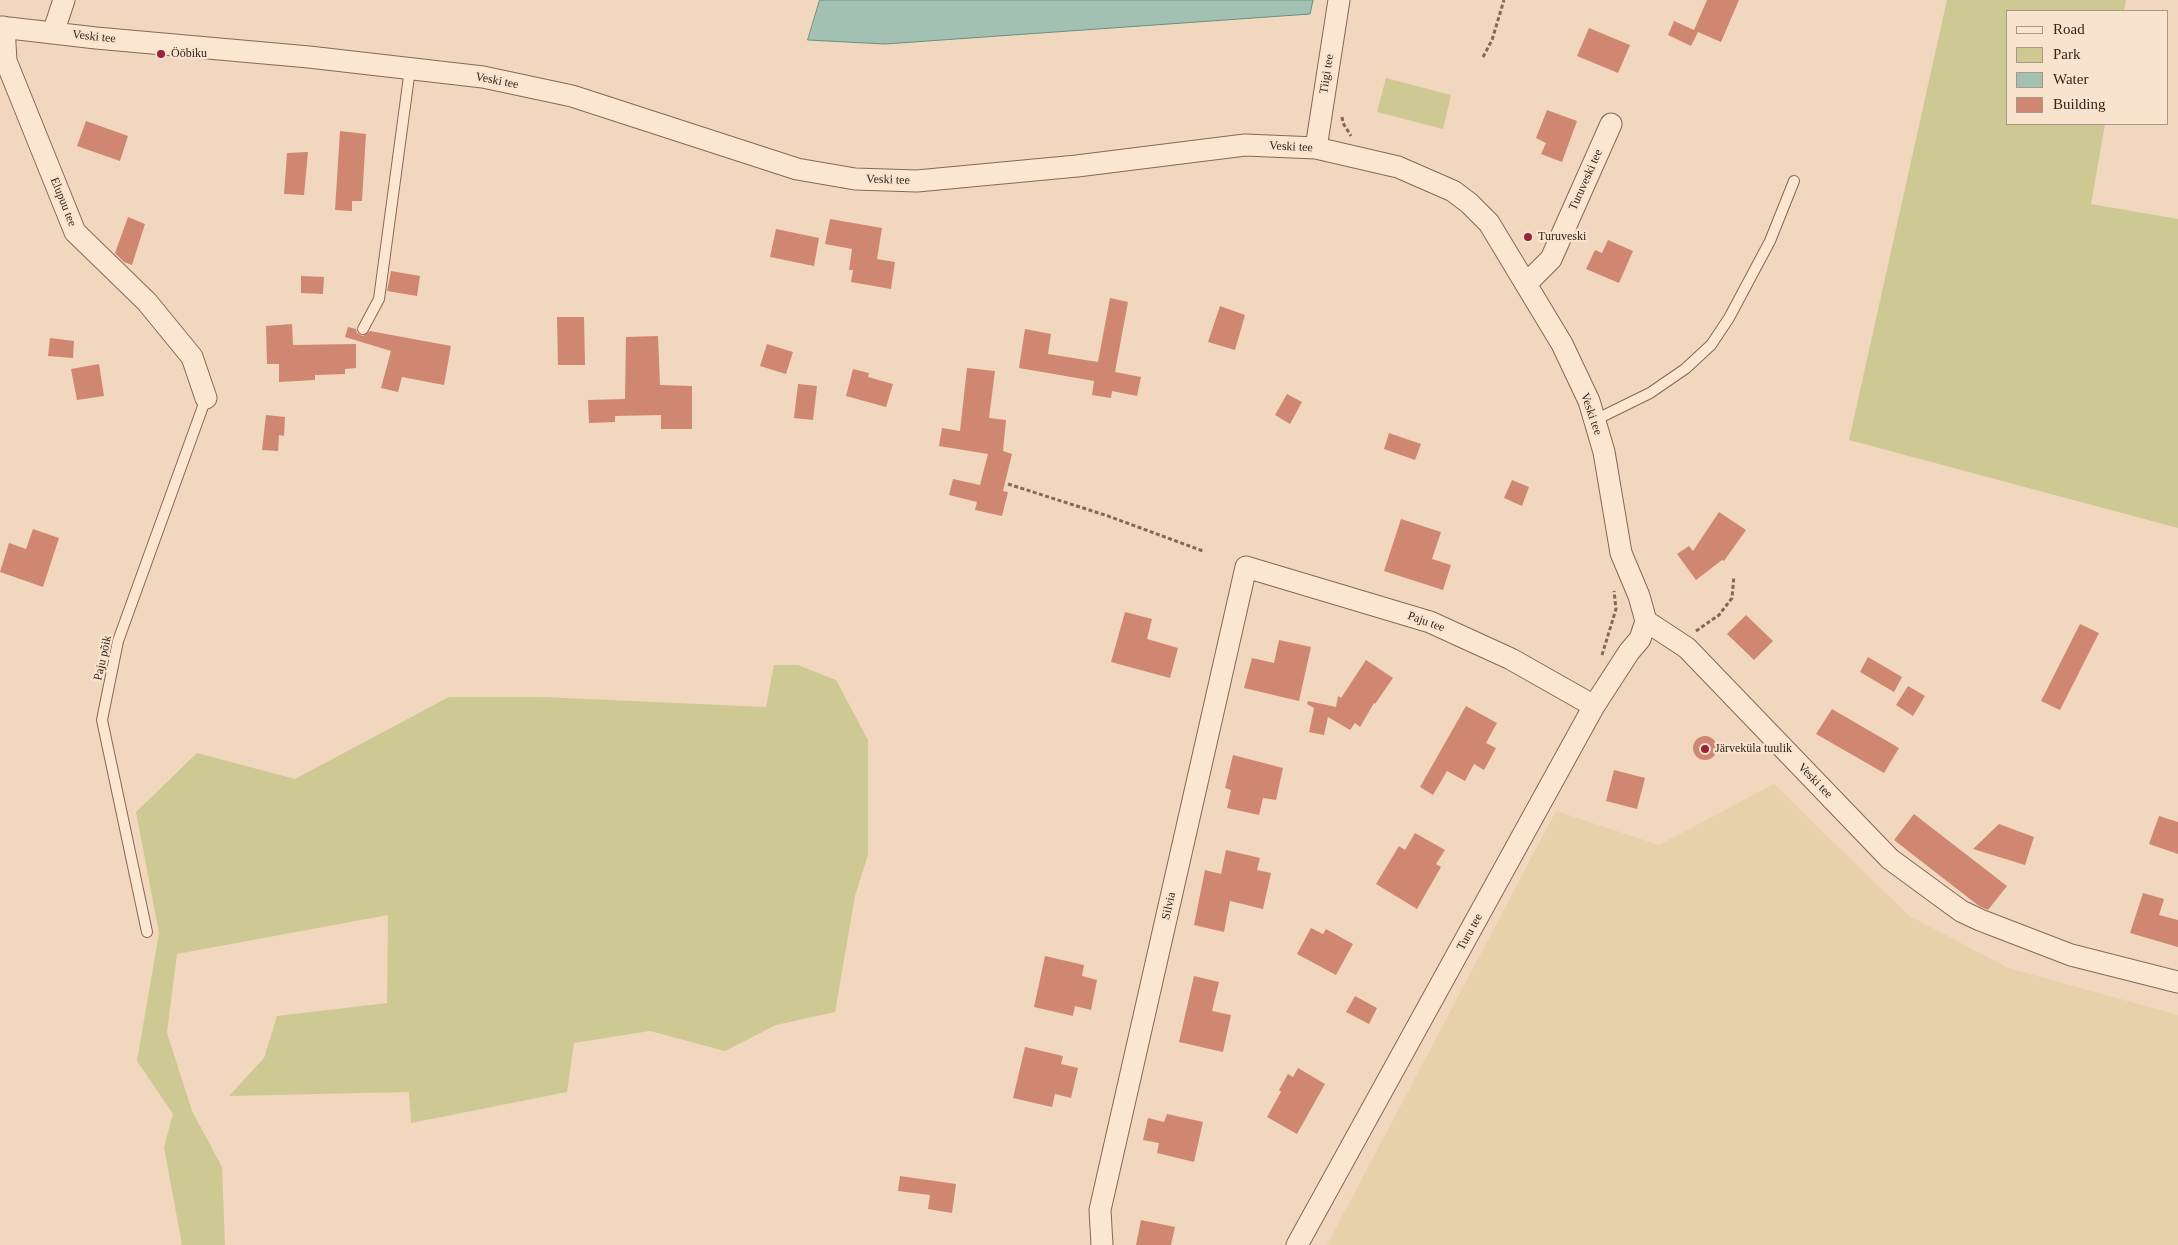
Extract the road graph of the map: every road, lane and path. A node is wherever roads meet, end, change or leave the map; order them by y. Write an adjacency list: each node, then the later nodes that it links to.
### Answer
1 (64, 0): 5 (street)
2 (1339, 0): 10 (street, Tiigi tee)
3 (1504, 0): 6 (path)
4 (2, 27): 5 (street, Veski tee); 15 (street, Elupuu tee)
5 (54, 33): 7 (street, Veski tee)
6 (1482, 57)
7 (410, 69): 10 (street, Veski tee); 14 (lane)
8 (1340, 110): 11 (path)
9 (1611, 124): 13 (street, Turuveski tee)
10 (1316, 148): 11 (street, Veski tee)
11 (1368, 161): 13 (street, Veski tee)
12 (1794, 181): 16 (lane)
13 (1527, 283): 16 (street, Veski tee)
14 (363, 329)
15 (206, 398): 26 (lane, Paju põik)
16 (1594, 420): 22 (street, Veski tee)
17 (1008, 484): 18 (path)
18 (1203, 551)
19 (1246, 567): 25 (street, Paju tee); 28 (street, Silvia)
20 (1734, 576): 23 (path)
21 (1613, 585): 24 (path)
22 (1646, 621): 23 (street, Veski tee); 25 (street, Turu tee)
23 (1679, 642): 27 (street, Veski tee)
24 (1599, 662)
25 (1594, 706): 29 (street, Turu tee)
26 (147, 932)
27 (2178, 982)
28 (1102, 1245)
29 (1297, 1245)

